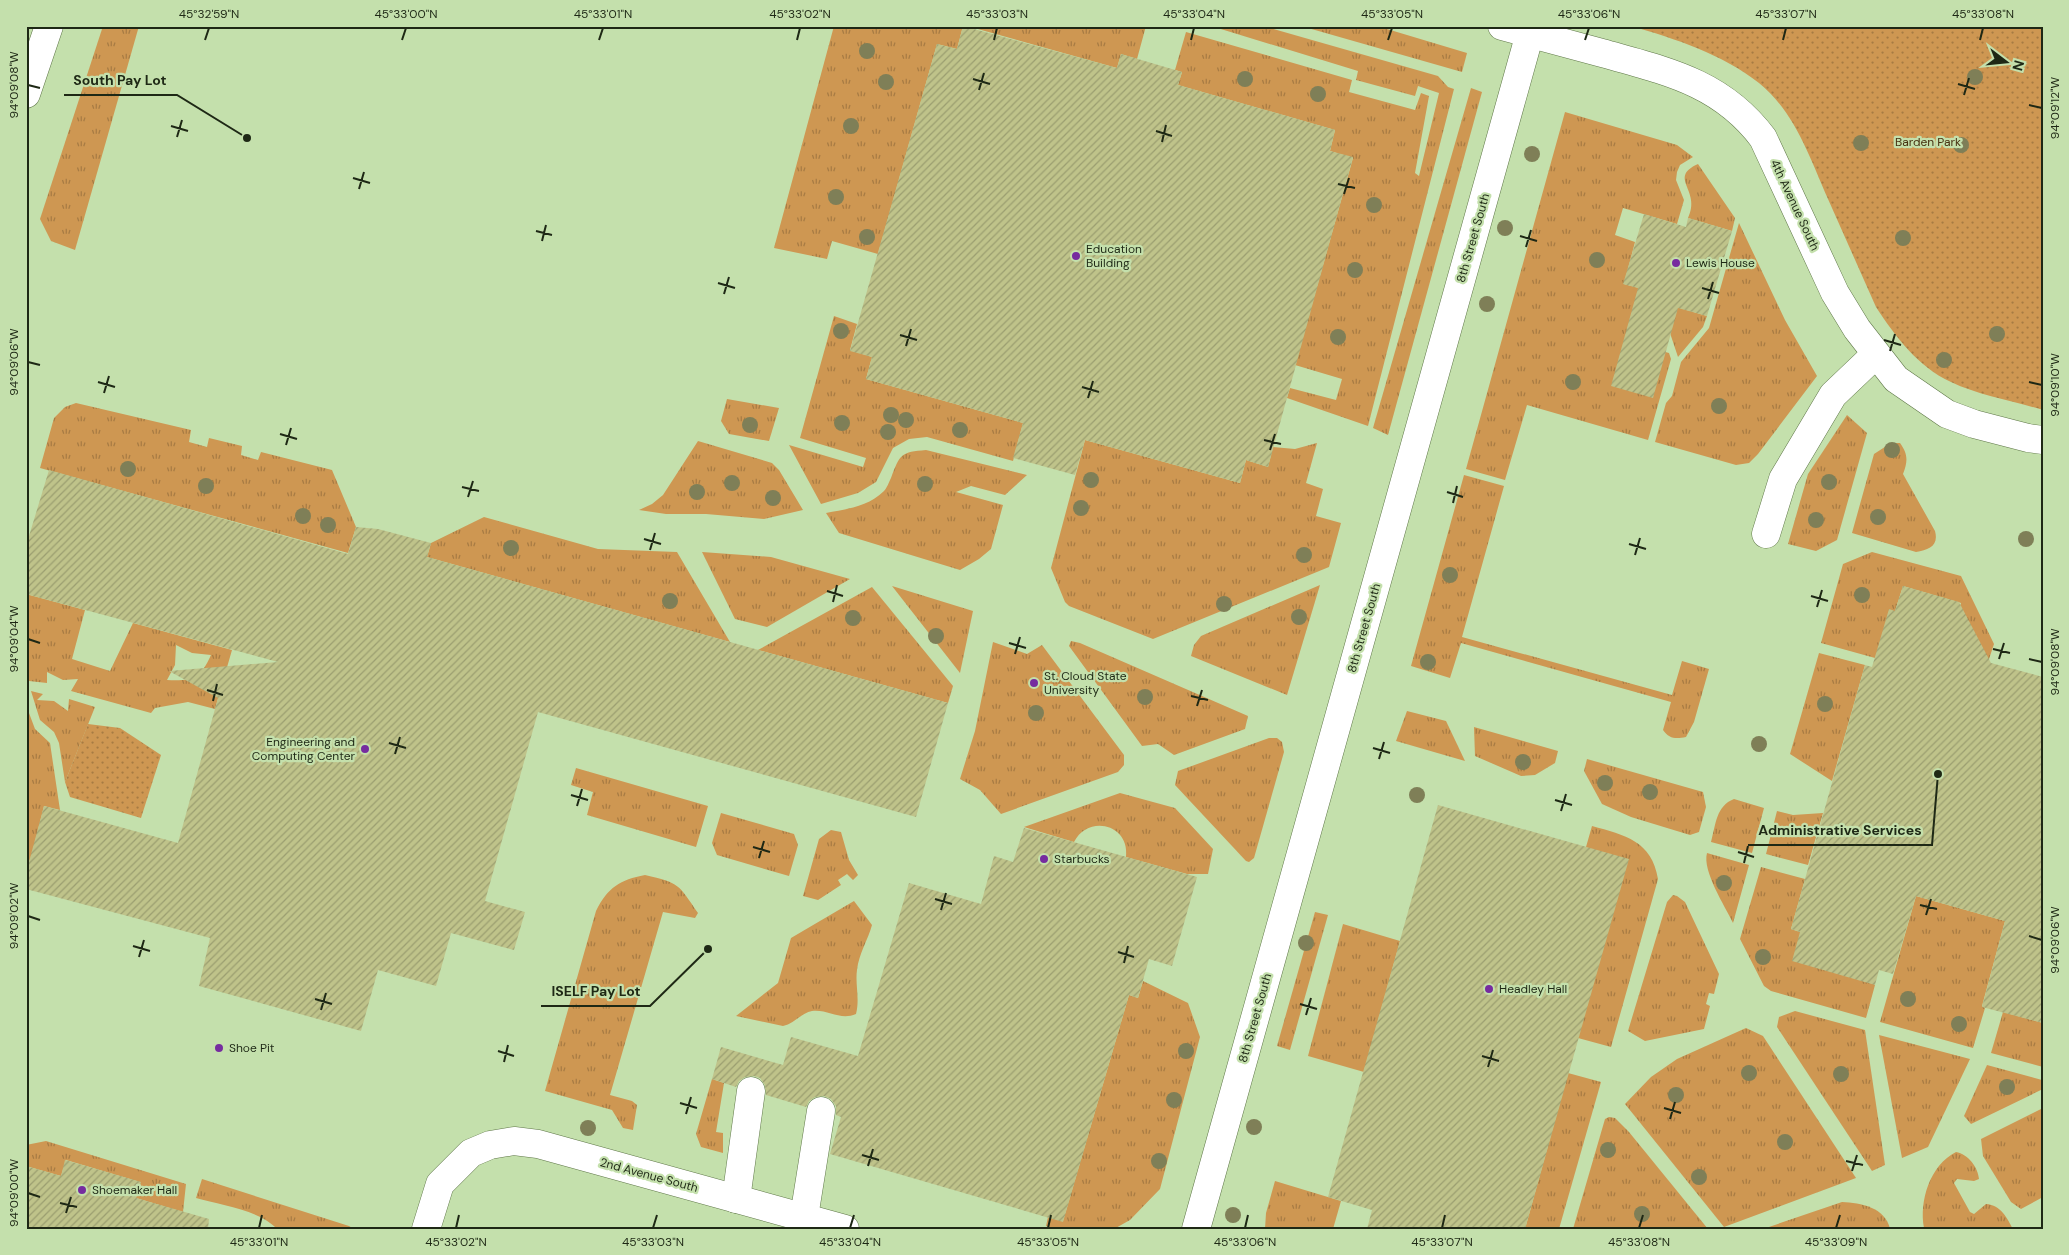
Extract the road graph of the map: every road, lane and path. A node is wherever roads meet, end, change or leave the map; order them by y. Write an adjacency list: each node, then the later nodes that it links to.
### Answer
1 (49, 26): 4 (street)
2 (1502, 26): 3 (street, 4th Avenue South)
3 (1531, 30): 5 (street, 4th Avenue South); 14 (street, 8th Street South)
4 (26, 94)
5 (1875, 354): 6 (street, 4th Avenue South); 7 (street)
6 (2043, 440)
7 (1766, 534)
8 (751, 1091): 10 (street)
9 (821, 1111): 11 (street)
10 (736, 1199): 11 (street, 2nd Avenue South); 12 (street, 2nd Avenue South)
11 (804, 1218): 13 (street, 2nd Avenue South)
12 (426, 1229)
13 (845, 1229)
14 (1196, 1229)

